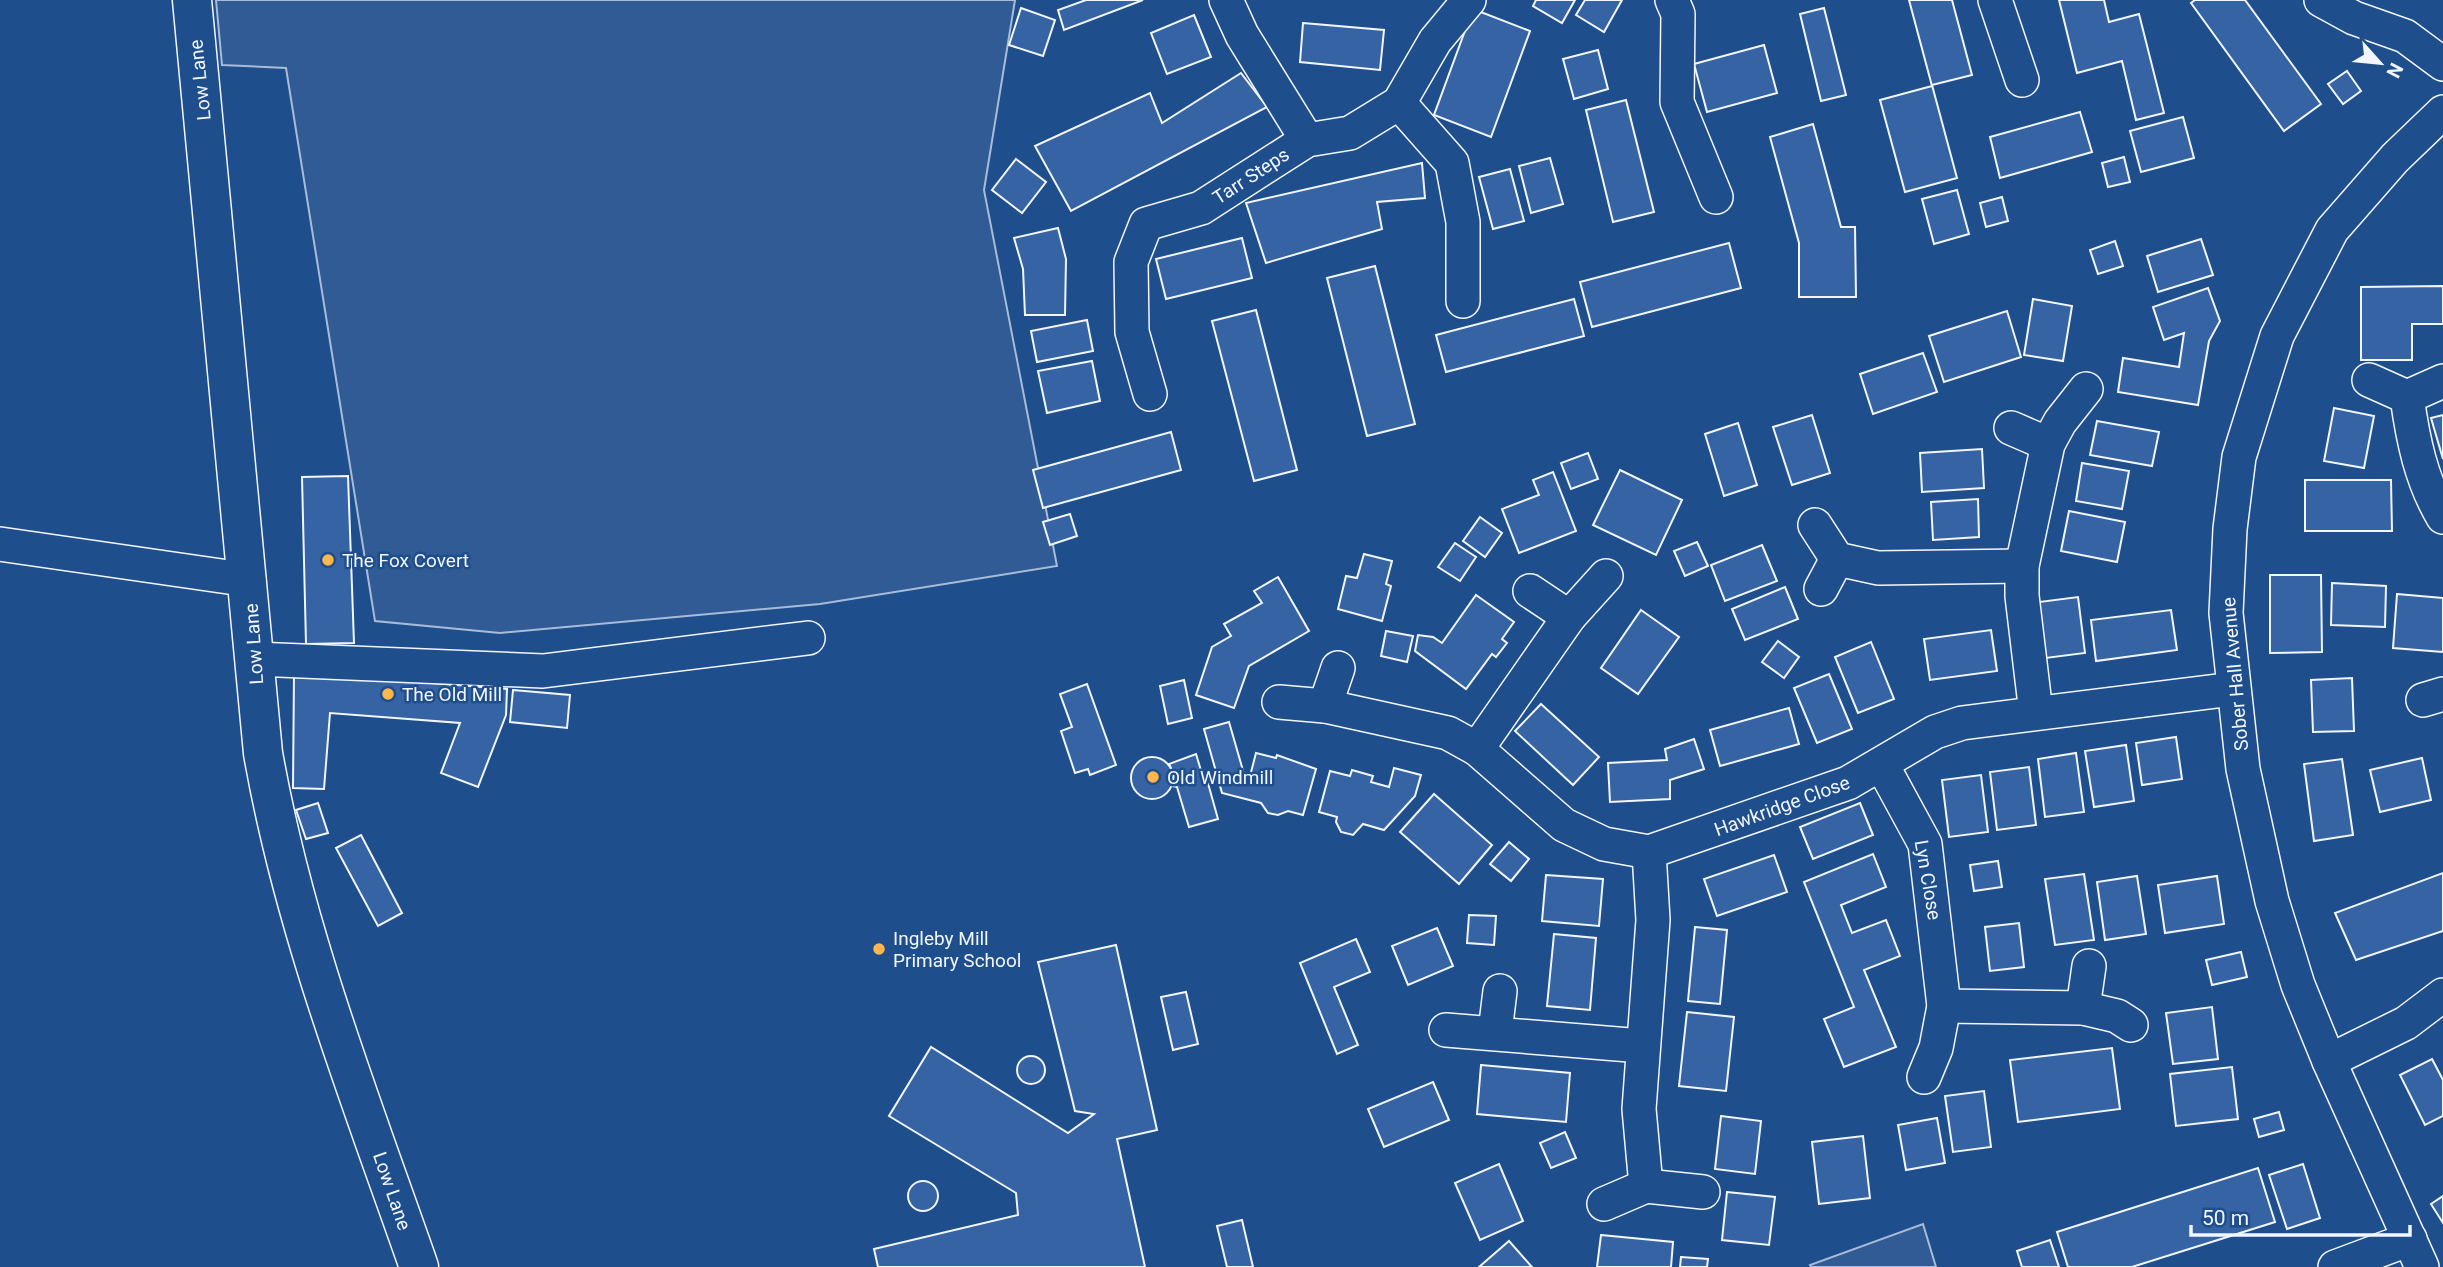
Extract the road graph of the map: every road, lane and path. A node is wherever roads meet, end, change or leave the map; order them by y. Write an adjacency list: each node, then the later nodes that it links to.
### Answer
1 (192, 0): 27 (main road, Low Lane)
2 (1226, 0): 11 (street)
3 (1469, 0): 9 (street, Tarr Steps)
4 (1672, 0): 12 (street)
5 (1995, 0): 8 (street)
6 (2321, 0): 7 (street)
7 (2443, 64)
8 (2022, 80)
9 (1399, 103): 11 (street, Tarr Steps); 13 (street)
10 (2443, 112): 34 (street, Sober Hall Avenue)
11 (1307, 140): 17 (street, Tarr Steps)
12 (1716, 197)
13 (1463, 301)
14 (2369, 380): 18 (street)
15 (2443, 381): 18 (street)
16 (2086, 389): 20 (street)
17 (1150, 394)
18 (2407, 397): 21 (street)
19 (2011, 428): 20 (street)
20 (2048, 444): 25 (street)
21 (2443, 517)
22 (1815, 525): 24 (street)
23 (0, 544): 27 (street)
24 (1837, 559): 25 (street); 28 (street)
25 (2022, 566): 37 (street)
26 (1606, 576): 30 (street)
27 (249, 580): 32 (main road, Low Lane)
28 (1821, 589)
29 (1530, 591): 30 (street)
30 (1569, 617): 38 (street)
31 (808, 638): 32 (street)
32 (254, 659): 56 (main road, Low Lane)
33 (1338, 668): 36 (street)
34 (2232, 689): 37 (street, Hawkridge Close); 50 (street, Sober Hall Avenue)
35 (1279, 702): 36 (street, Hawkridge Close)
36 (1325, 706): 38 (street, Hawkridge Close)
37 (2036, 713): 39 (street, Hawkridge Close)
38 (1477, 749): 40 (street, Hawkridge Close)
39 (1882, 765): 40 (street, Hawkridge Close); 44 (street, Lyn Close)
40 (1649, 852): 49 (street)
41 (2089, 966): 45 (street)
42 (1500, 991): 48 (street)
43 (2443, 995): 50 (street)
44 (1944, 1006): 45 (street); 51 (street, Lyn Close)
45 (2083, 1008): 46 (street)
46 (2131, 1026)
47 (1446, 1030): 48 (street)
48 (1495, 1032): 49 (street)
49 (1642, 1046): 52 (street)
50 (2329, 1061): 55 (street, Sober Hall Avenue)
51 (1924, 1077)
52 (1646, 1186): 53 (street); 54 (street)
53 (1703, 1192)
54 (1604, 1204)
55 (2416, 1253): 57 (street)
56 (419, 1267)
57 (2335, 1267)

